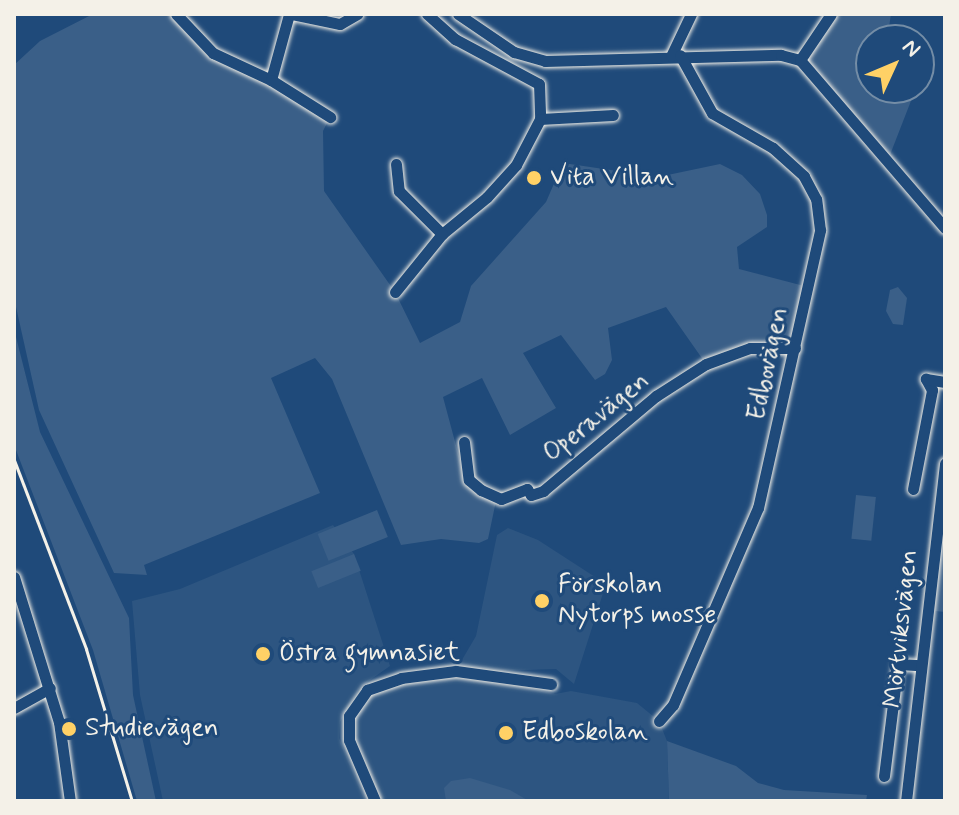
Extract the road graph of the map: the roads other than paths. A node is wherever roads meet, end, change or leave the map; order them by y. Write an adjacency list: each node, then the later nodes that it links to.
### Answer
1 (176, 14): 10 (street)
2 (291, 14): 3 (street); 10 (street)
3 (357, 14)
4 (427, 14): 13 (street)
5 (458, 14): 8 (street)
6 (691, 14): 8 (street)
7 (831, 14): 9 (street)
8 (675, 56): 9 (street); 18 (street, Edbovägen)
9 (800, 60): 15 (street)
10 (271, 80): 12 (street)
11 (613, 115): 13 (street)
12 (330, 117)
13 (540, 119): 16 (street)
14 (396, 164): 16 (street)
15 (945, 228)
16 (442, 234): 17 (street)
17 (395, 292)
18 (795, 348): 20 (street, Operavägen); 28 (street, Edbovägen)
19 (945, 382): 22 (street)
20 (464, 442)
21 (945, 463): 24 (street, Mörtviksvägen)
22 (913, 489)
23 (14, 577): 26 (street)
24 (920, 665): 29 (street); 32 (street, Mörtviksvägen)
25 (551, 684): 31 (street)
26 (50, 688): 27 (street); 30 (street)
27 (14, 708)
28 (659, 721)
29 (884, 776)
30 (70, 801)
31 (375, 801)
32 (906, 801)

